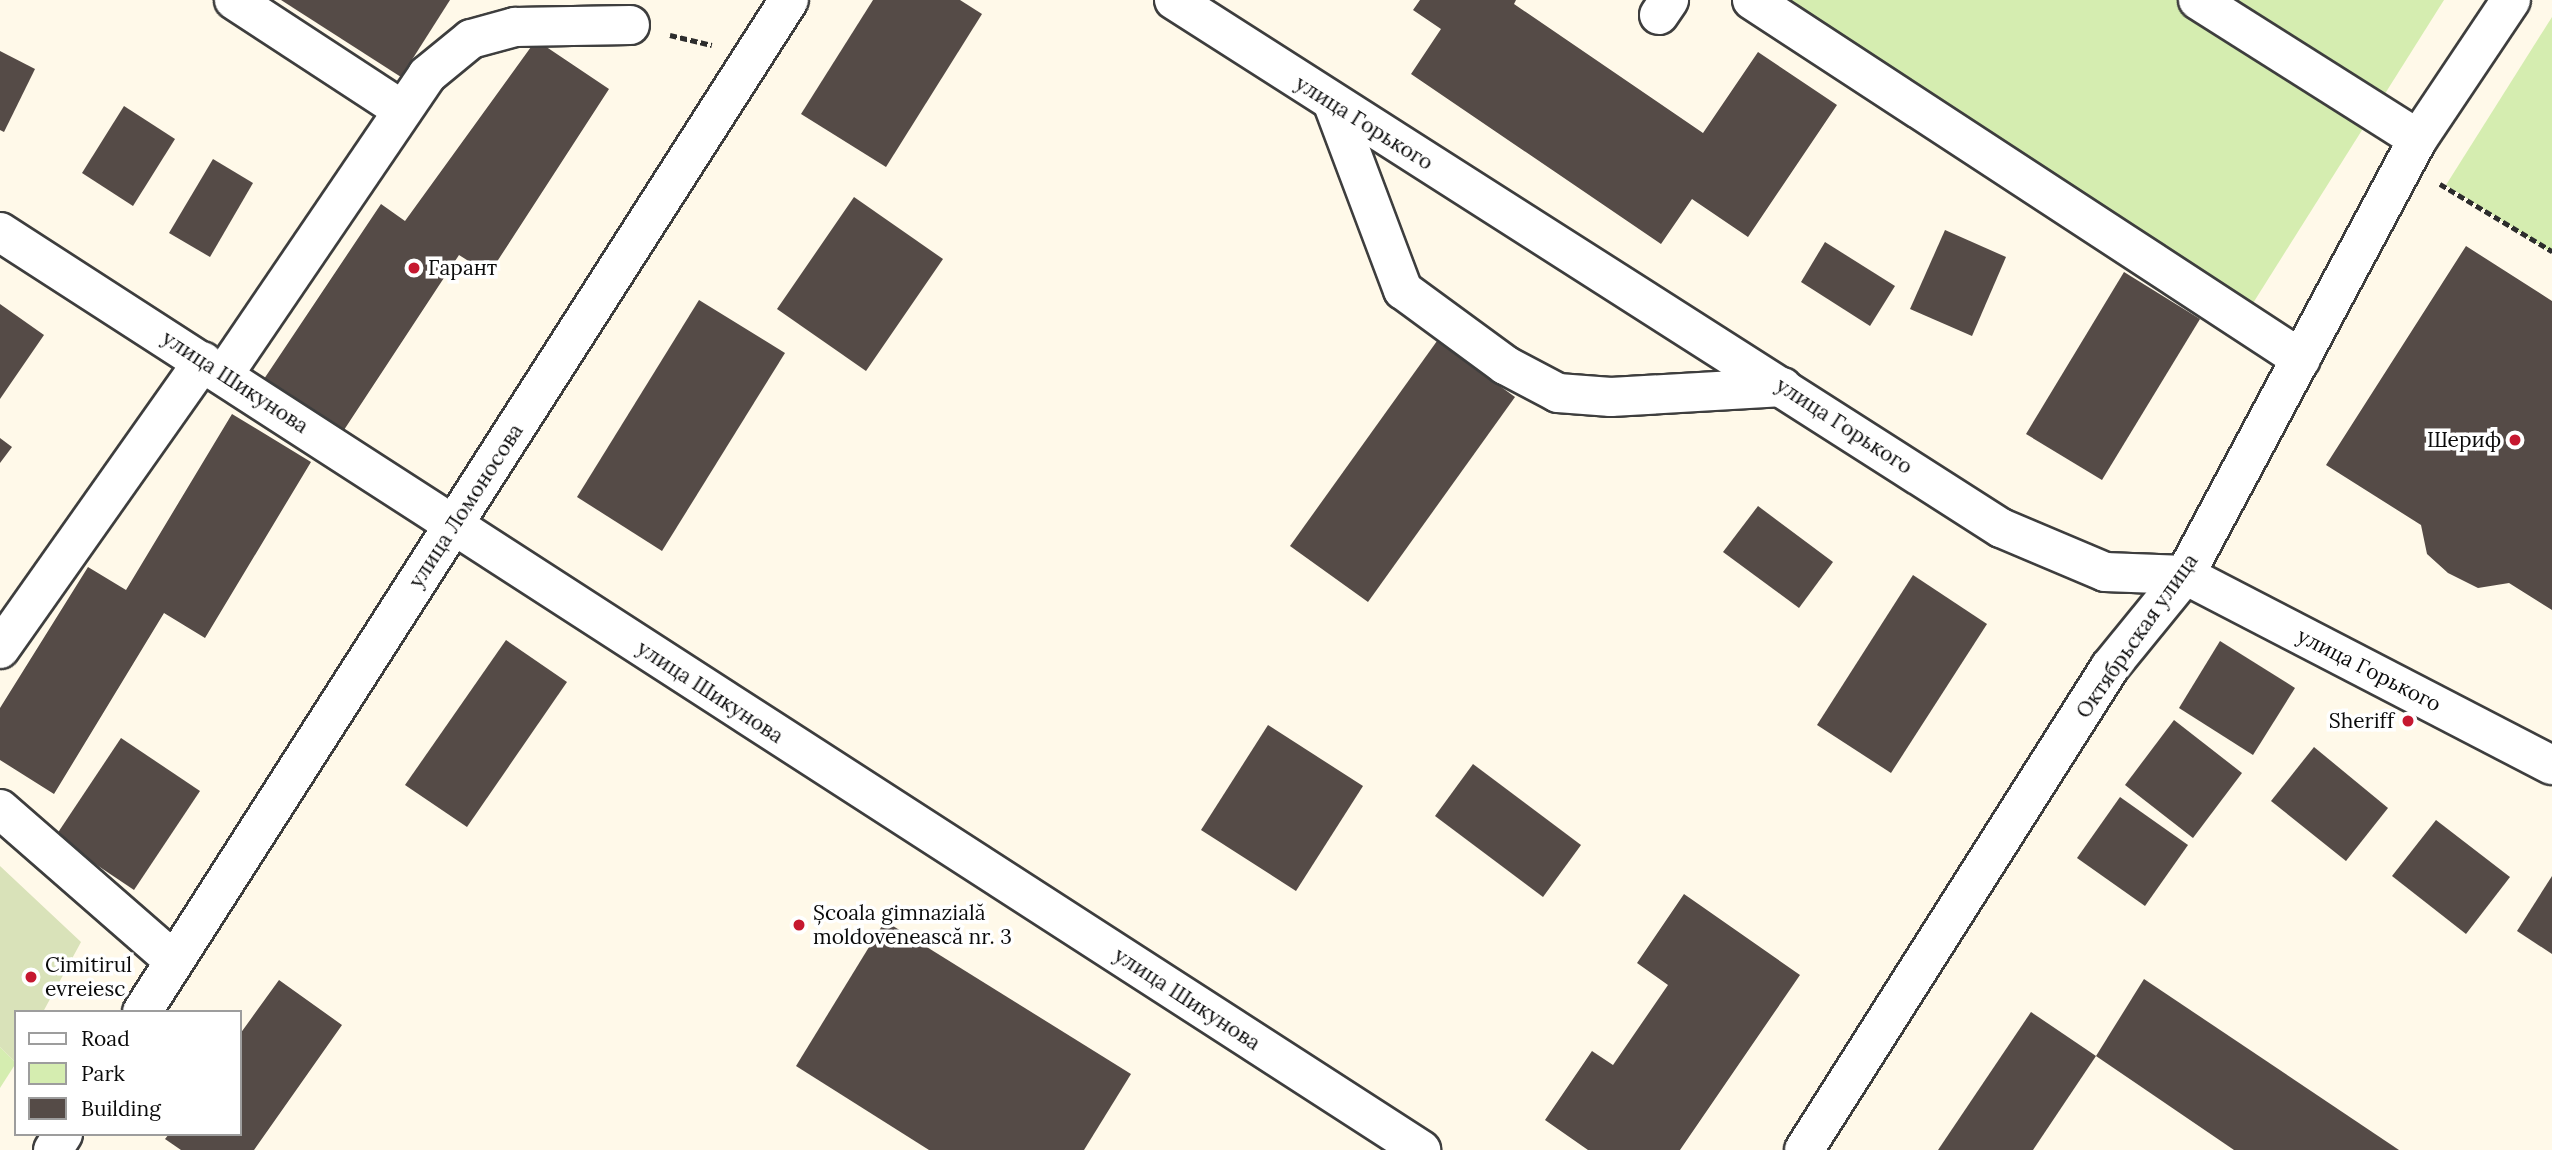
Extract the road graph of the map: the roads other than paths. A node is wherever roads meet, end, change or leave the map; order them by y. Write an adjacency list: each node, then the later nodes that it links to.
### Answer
1 (234, 0): 9 (street)
2 (789, 0): 15 (street, улица Ломоносова)
3 (1174, 0): 8 (street, улица Горького)
4 (1752, 0): 12 (street)
5 (2199, 0): 10 (street)
6 (2511, 0): 10 (street, Октябрьская улица)
7 (630, 25): 9 (street)
8 (1333, 104): 14 (street, улица Горького); 14 (street)
9 (402, 110): 13 (street)
10 (2412, 152): 12 (street, Октябрьская улица)
11 (0, 232): 13 (street, улица Шикунова)
12 (2301, 359): 16 (street, Октябрьская улица)
13 (214, 367): 15 (street, улица Шикунова); 17 (street)
14 (1783, 387): 16 (street, улица Горького)
15 (453, 526): 20 (street, улица Ломоносова); 22 (street, улица Шикунова)
16 (2185, 575): 18 (street, улица Горького); 23 (street, Октябрьская улица)
17 (0, 649)
18 (2552, 765)
19 (0, 809): 20 (street)
20 (174, 961): 21 (street, улица Ломоносова)
21 (143, 1010)
22 (1421, 1150)
23 (1804, 1150)

